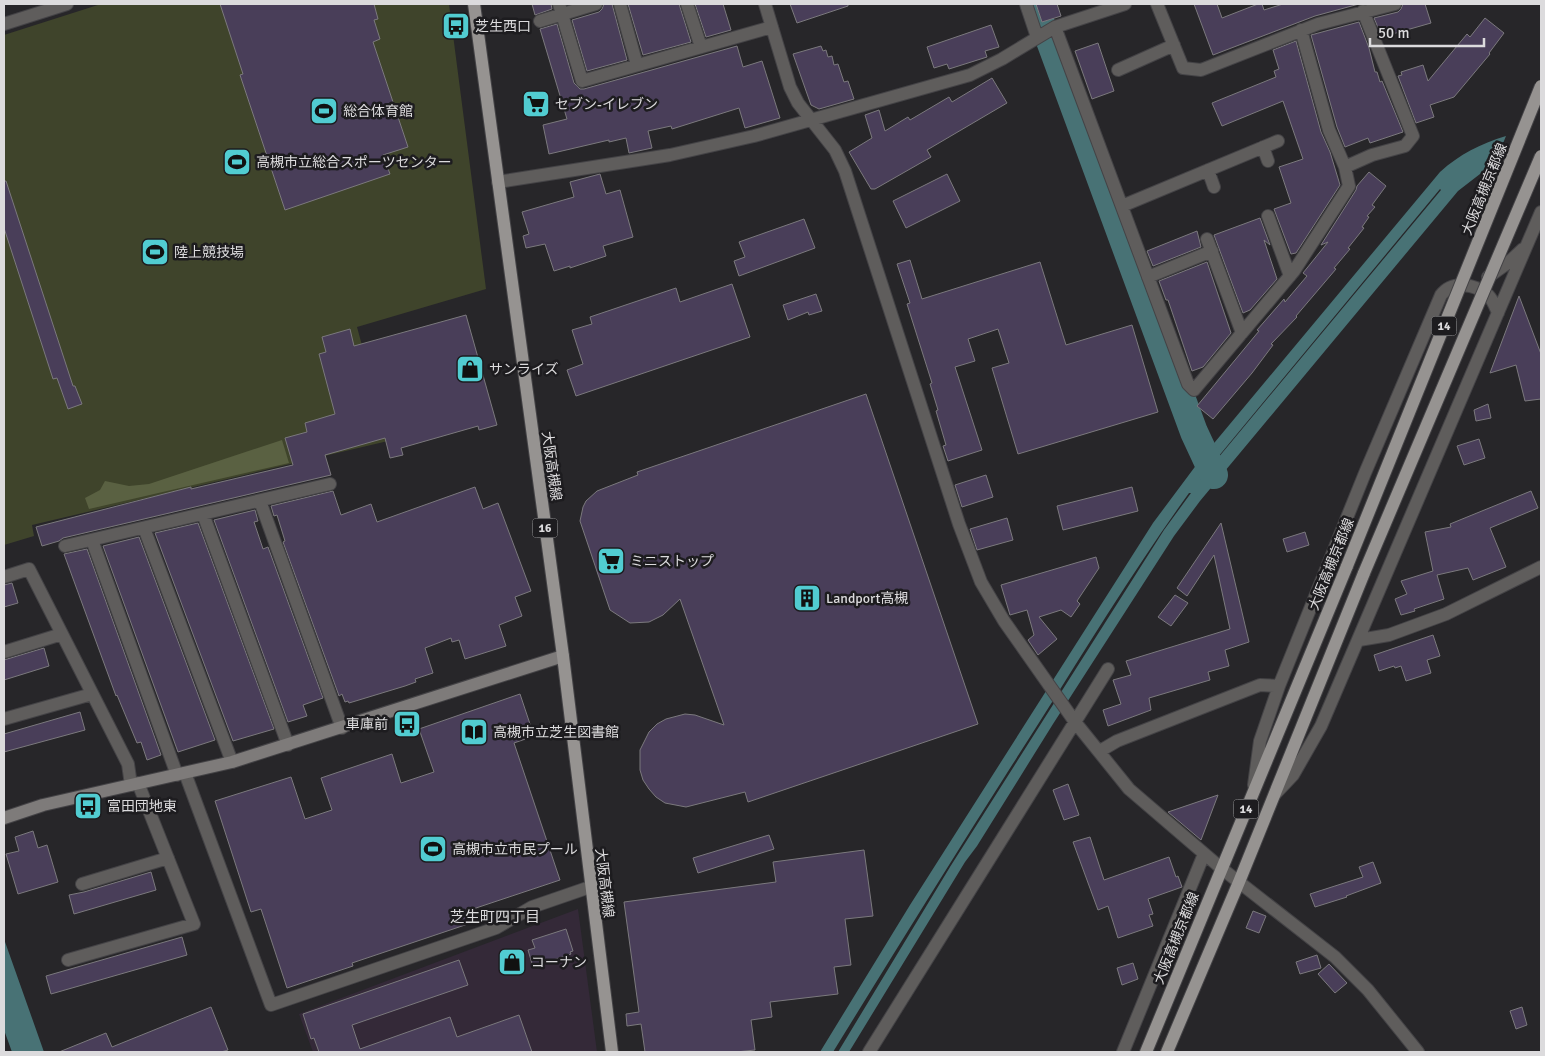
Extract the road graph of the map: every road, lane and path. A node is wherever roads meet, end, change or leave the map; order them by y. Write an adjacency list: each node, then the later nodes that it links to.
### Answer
1 (67, 4): 14 (street)
2 (474, 4): 31 (main road, 大阪高槻線 / 16)
3 (596, 4): 11 (street)
4 (620, 4): 21 (street)
5 (687, 4): 20 (street)
6 (765, 4): 15 (street)
7 (1026, 4): 18 (street)
8 (1125, 4): 16 (street)
9 (1157, 4): 19 (street)
10 (1395, 4): 12 (street)
11 (561, 9): 13 (street); 21 (street)
12 (1357, 10): 17 (street); 29 (street)
13 (540, 21)
14 (4, 24)
15 (772, 27): 20 (street); 24 (street)
16 (1055, 27): 18 (street); 33 (street)
17 (1301, 30): 19 (street); 29 (street)
18 (1038, 37): 24 (street)
19 (1174, 45): 22 (street)
20 (701, 47): 21 (street)
21 (637, 66)
22 (1118, 70)
23 (1541, 86): 65 (main road, 大阪高槻京都線 / 14, bridge)
24 (810, 120): 31 (street); 58 (street)
25 (1278, 141): 26 (street)
26 (1263, 147): 28 (street); 30 (street)
27 (1541, 156): 66 (main road, 14, bridge)
28 (1268, 161)
29 (1345, 167): 37 (street)
30 (1208, 170): 32 (street); 33 (street)
31 (498, 182): 53 (main road, 大阪高槻線 / 16)
32 (1214, 187)
33 (1122, 206): 38 (street)
34 (1541, 212): 36 (street)
35 (1268, 216): 37 (street)
36 (1527, 245): 39 (street); 40 (street)
37 (1290, 276): 41 (street)
38 (1148, 277): 41 (street); 41 (street)
39 (1474, 287): 40 (street); 55 (street)
40 (1498, 313): 51 (street)
41 (1242, 333)
42 (330, 484): 43 (street)
43 (260, 501): 44 (street); 59 (street)
44 (203, 514): 45 (street); 60 (street)
45 (144, 528): 46 (street); 62 (street)
46 (92, 540): 47 (street); 63 (street)
47 (65, 546)
48 (1541, 566): 51 (street)
49 (4, 578): 50 (street)
50 (62, 634): 52 (street); 56 (street)
51 (1359, 640): 66 (street)
52 (4, 652)
53 (563, 656): 59 (street); 73 (main road, 大阪高槻線 / 16)
54 (1108, 669): 58 (street)
55 (1279, 686): 61 (street); 65 (street)
56 (92, 694): 57 (street); 64 (street)
57 (4, 719)
58 (1075, 722): 61 (street); 76 (street)
59 (342, 728): 60 (street)
60 (288, 745): 62 (street)
61 (1100, 751): 68 (street)
62 (232, 762): 63 (street)
63 (181, 774): 64 (street); 73 (street)
64 (135, 784): 67 (street); 69 (street)
65 (1254, 790): 70 (main road, 大阪高槻京都線 / 14)
66 (1275, 794): 71 (main road, 14)
67 (4, 818)
68 (1204, 854): 70 (street); 77 (street)
69 (168, 858): 72 (street); 74 (street)
70 (1221, 868): 71 (street); 78 (main road, 大阪高槻京都線 / 14)
71 (1239, 882): 79 (main road, 14); 80 (street)
72 (82, 884)
73 (590, 886): 75 (main road, 大阪高槻線 / 16)
74 (68, 960)
75 (612, 1052)
76 (868, 1052)
77 (1123, 1052)
78 (1146, 1052)
79 (1167, 1052)
80 (1418, 1052)

